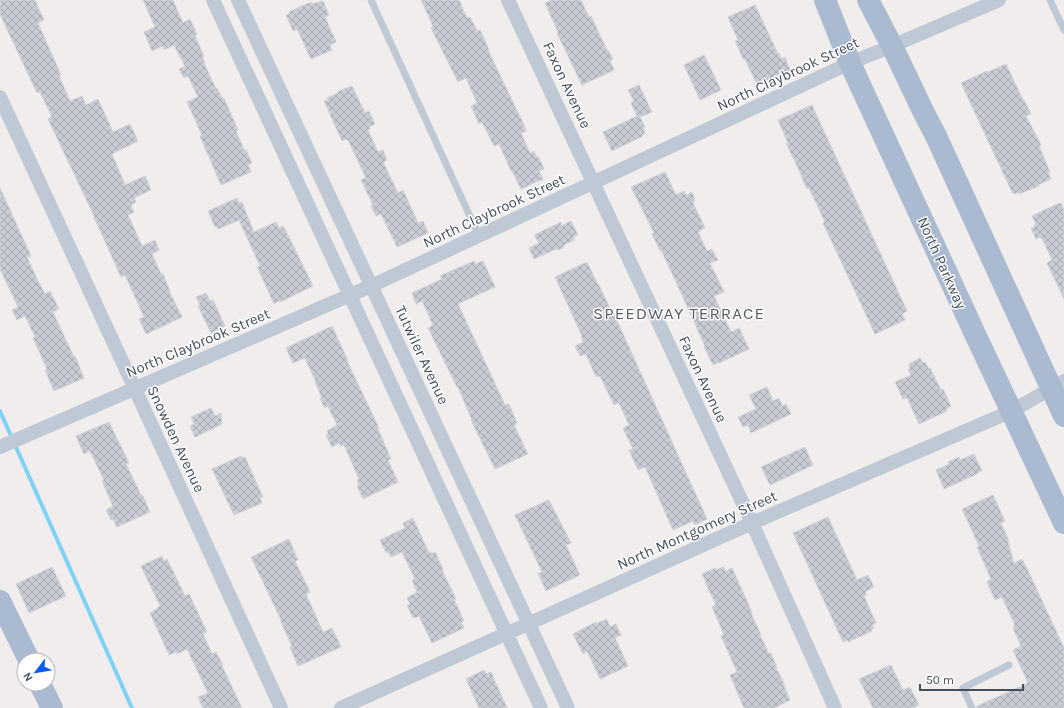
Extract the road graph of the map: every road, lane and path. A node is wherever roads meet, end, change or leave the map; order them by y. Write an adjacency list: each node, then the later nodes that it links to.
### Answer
1 (213, 0): 12 (street)
2 (238, 0): 11 (street, Tutwiler Avenue)
3 (371, 0): 18 (lane)
4 (508, 0): 17 (street, Faxon Avenue)
5 (818, 0): 15 (main road)
6 (825, 0): 15 (main road, North Parkway)
7 (868, 0): 14 (main road)
8 (875, 0): 14 (main road)
9 (999, 0): 14 (street, North Claybrook Street)
10 (1050, 0): 13 (lane)
11 (246, 17): 12 (street); 19 (street, Tutwiler Avenue)
12 (225, 26): 20 (street)
13 (1064, 30)
14 (892, 46): 15 (street, North Claybrook Street); 21 (main road)
15 (850, 63): 17 (street, North Claybrook Street); 23 (main road, North Parkway)
16 (0, 97): 22 (street, Snowden Avenue)
17 (593, 183): 18 (street, North Claybrook Street); 26 (street, Faxon Avenue)
18 (479, 236): 19 (street, North Claybrook Street)
19 (371, 286): 20 (street, North Claybrook Street); 29 (street, Tutwiler Avenue)
20 (349, 296): 22 (street, North Claybrook Street); 30 (street)
21 (1057, 384): 23 (street, North Montgomery Street); 24 (main road)
22 (135, 389): 25 (street, North Claybrook Street); 35 (street, Snowden Avenue)
23 (1012, 411): 26 (street, North Montgomery Street); 27 (main road, North Parkway)
24 (1064, 416)
25 (0, 447)
26 (752, 523): 29 (street, North Montgomery Street); 39 (street, Faxon Avenue)
27 (1064, 523)
28 (0, 602): 31 (main road)
29 (529, 624): 30 (street, North Montgomery Street); 38 (street, Tutwiler Avenue)
30 (507, 634): 36 (street, North Montgomery Street); 37 (street)
31 (25, 652)
32 (1009, 665): 40 (lane)
33 (44, 692): 34 (main road)
34 (52, 708)
35 (281, 708)
36 (341, 708)
37 (541, 708)
38 (568, 708)
39 (835, 708)
40 (972, 708)

